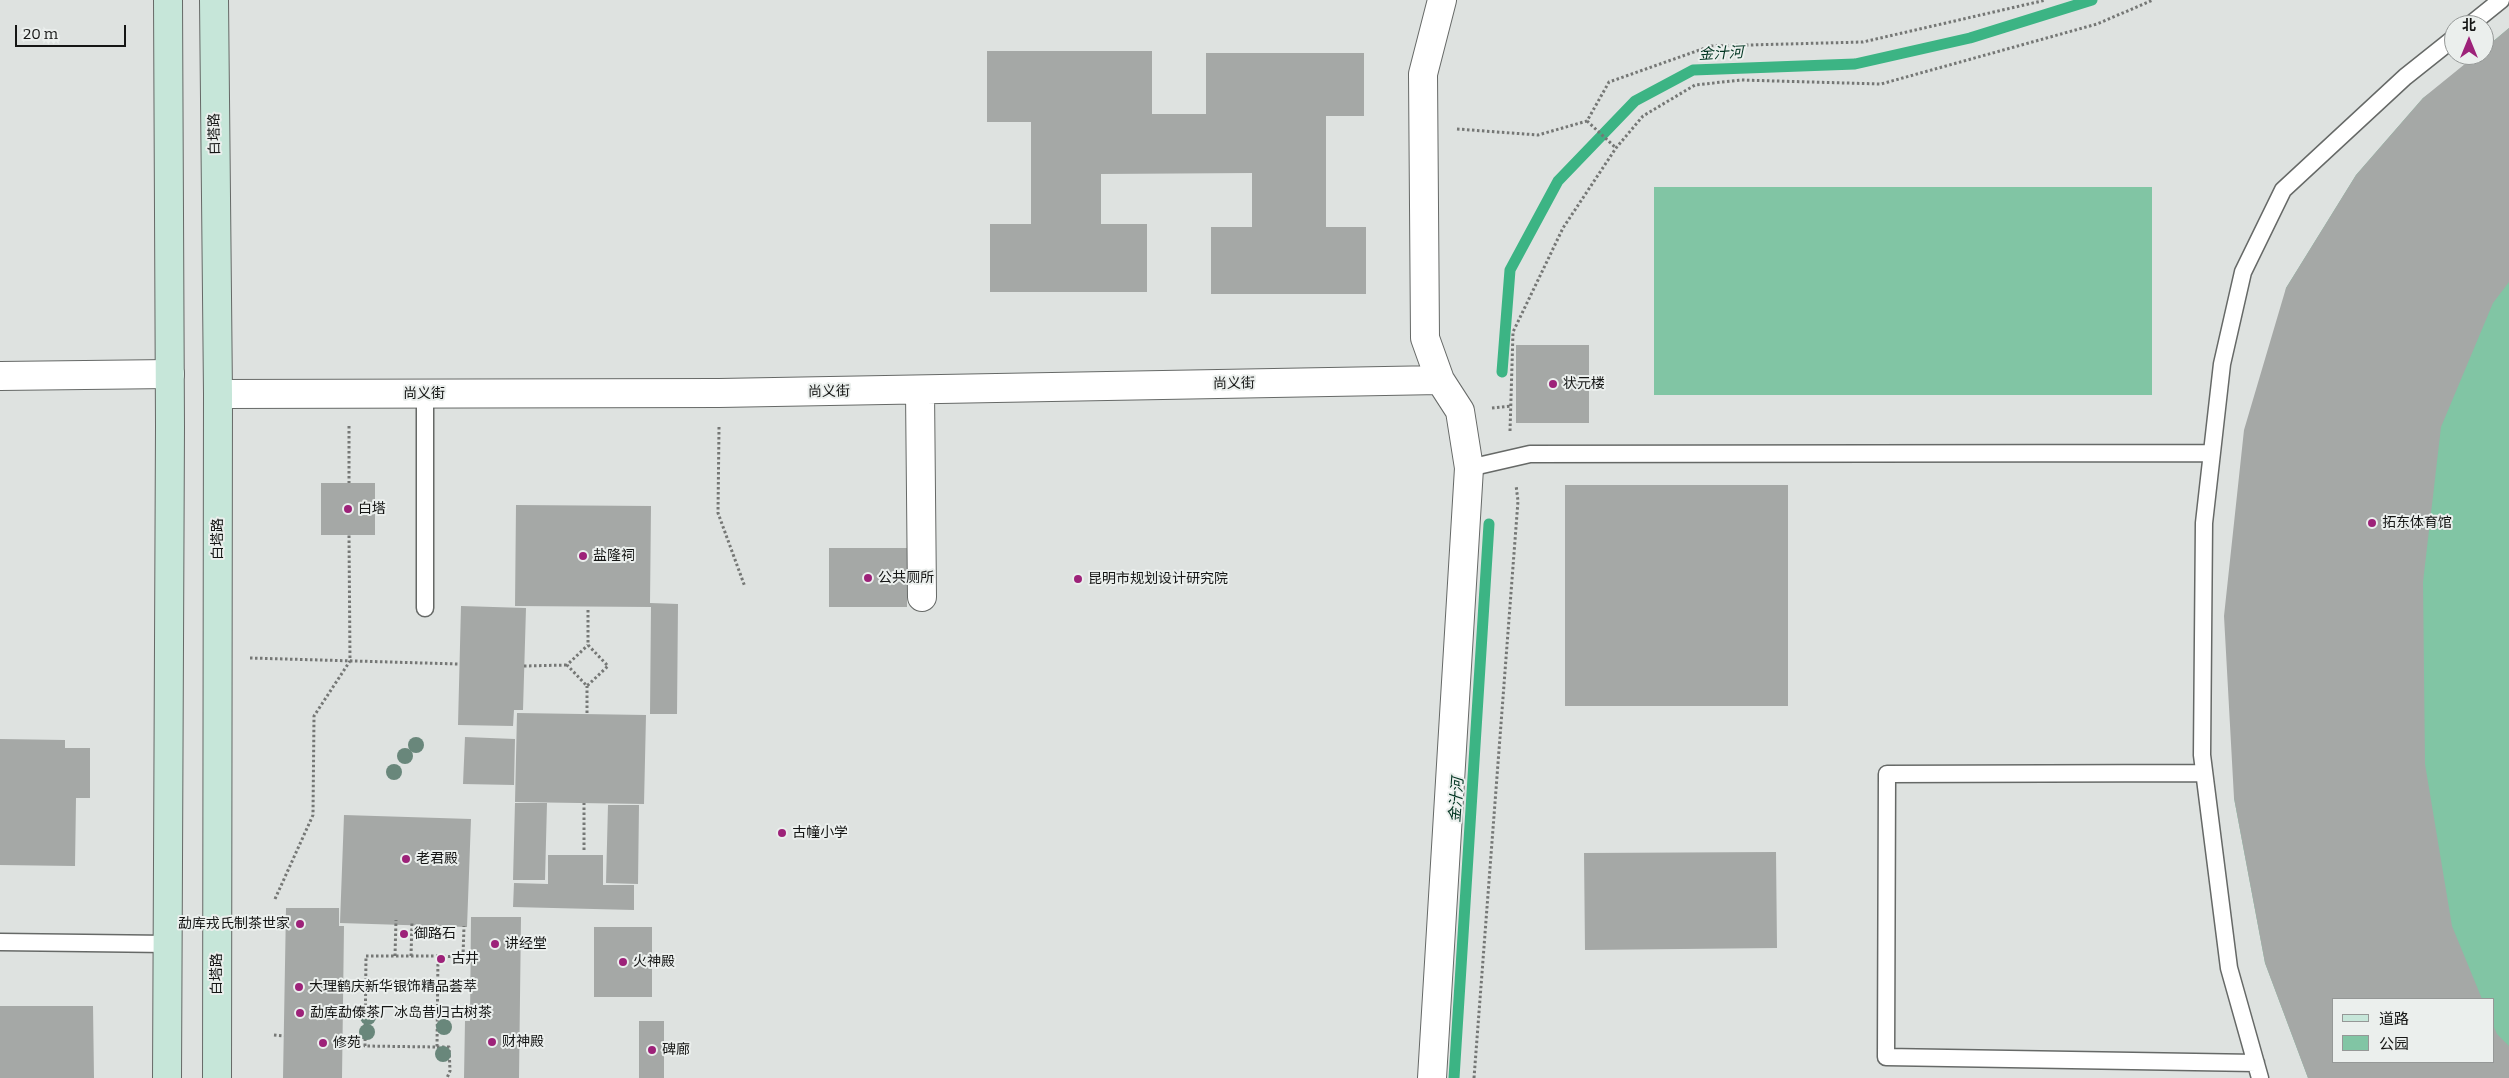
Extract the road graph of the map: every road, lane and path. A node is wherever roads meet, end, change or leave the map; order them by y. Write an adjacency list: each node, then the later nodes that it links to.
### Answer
1 (168, 0): 12 (main road)
2 (214, 0): 16 (main road, 白塔路)
3 (1442, 0): 10 (street)
4 (2046, 0): 9 (path)
5 (2153, 0): 11 (path)
6 (2502, 0): 7 (lane)
7 (2483, 15)
8 (2444, 46): 20 (lane)
9 (1586, 121): 10 (path); 11 (path)
10 (1424, 127): 14 (street)
11 (1616, 148): 21 (path)
12 (170, 374): 13 (street); 45 (main road)
13 (0, 376)
14 (1440, 380): 15 (street, 尚义街); 22 (street)
15 (920, 391): 19 (street, 尚义街); 26 (street)
16 (218, 394): 17 (street, 尚义街); 56 (main road, 白塔路)
17 (349, 394): 18 (street, 尚义街); 23 (path)
18 (425, 394): 19 (street, 尚义街); 27 (lane)
19 (719, 394): 25 (path)
20 (2211, 453): 21 (lane); 37 (lane)
21 (1513, 458): 22 (lane); 59 (path)
22 (1469, 468): 58 (street)
23 (349, 483)
24 (349, 535): 31 (path)
25 (745, 587)
26 (922, 597)
27 (425, 608)
28 (588, 610): 29 (path)
29 (588, 645): 33 (path); 35 (path)
30 (274, 659): 31 (path)
31 (350, 661): 32 (path); 40 (path)
32 (460, 664)
33 (567, 665): 34 (path); 35 (path)
34 (524, 666)
35 (587, 686): 36 (path)
36 (586, 713)
37 (2204, 773): 54 (lane); 54 (lane)
38 (584, 803): 39 (path)
39 (584, 850)
40 (275, 899)
41 (396, 920): 46 (path)
42 (412, 921): 47 (path)
43 (464, 926): 48 (path)
44 (0, 942): 45 (lane)
45 (169, 944): 55 (main road)
46 (395, 956): 47 (path); 52 (path)
47 (411, 956): 48 (path)
48 (438, 956): 53 (path)
49 (274, 1036): 50 (path)
50 (284, 1036)
51 (342, 1037): 52 (path)
52 (366, 1037): 53 (path)
53 (437, 1047): 57 (path)
54 (2258, 1070)
55 (167, 1078)
56 (217, 1078)
57 (447, 1078)
58 (1432, 1078)
59 (1474, 1078)

